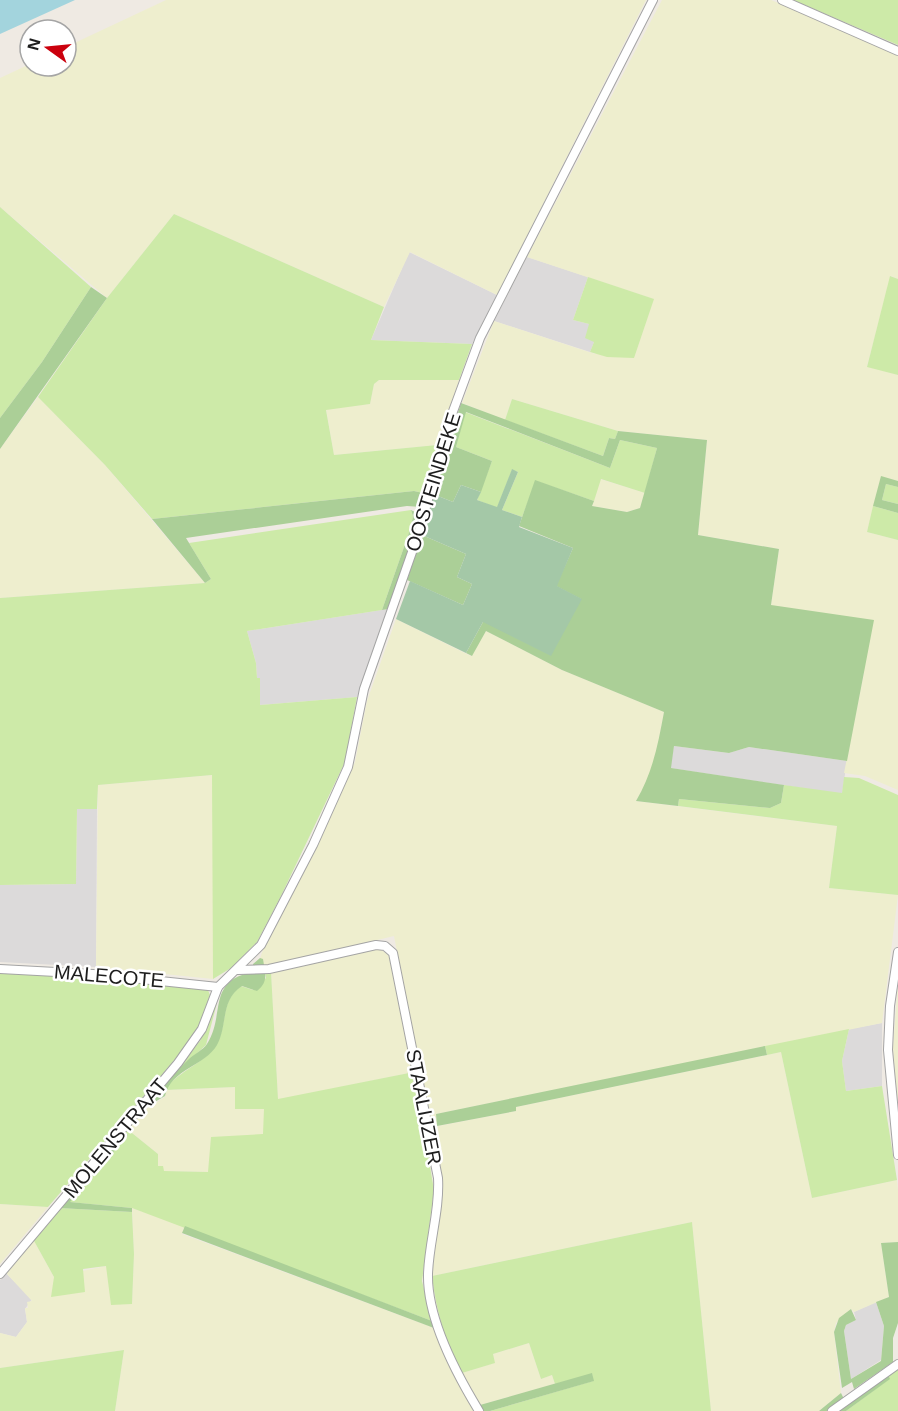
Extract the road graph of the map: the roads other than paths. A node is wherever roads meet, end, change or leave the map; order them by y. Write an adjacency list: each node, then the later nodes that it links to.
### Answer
1 (653, 0): 6 (street, OOSTEINDEKE)
2 (782, 0): 3 (street)
3 (898, 51)
4 (898, 952): 8 (street)
5 (0, 969): 7 (street, MALECOTE)
6 (238, 970): 7 (street, OOSTEINDEKE); 11 (street, STAALIJZER)
7 (218, 990): 9 (street, MOLENSTRAAT)
8 (898, 1155)
9 (0, 1274)
10 (898, 1364): 12 (street)
11 (479, 1411)
12 (832, 1411)

